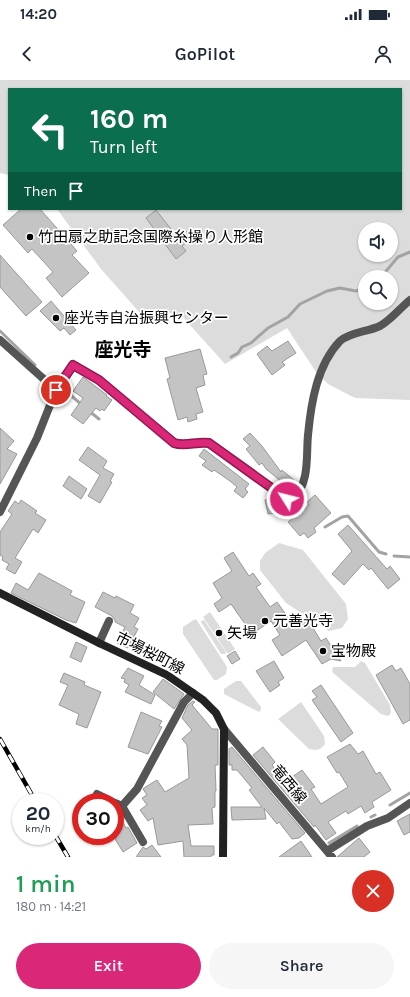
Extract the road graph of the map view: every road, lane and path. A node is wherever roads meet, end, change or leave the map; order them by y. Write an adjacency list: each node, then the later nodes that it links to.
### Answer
1 (410, 300): 3 (street)
2 (0, 340): 3 (street)
3 (56, 390): 4 (street)
4 (0, 512)
5 (0, 593): 7 (main road, 市場桜町線)
6 (109, 621): 7 (street)
7 (99, 643): 8 (main road, 市場桜町線)
8 (193, 693): 9 (main road, 市場桜町線); 10 (street)
9 (224, 729): 14 (street, 竜西線); 15 (main road, 市場桜町線)
10 (124, 799)
11 (410, 803): 14 (street)
12 (124, 814): 13 (street)
13 (143, 842)
14 (330, 854)
15 (223, 857)

